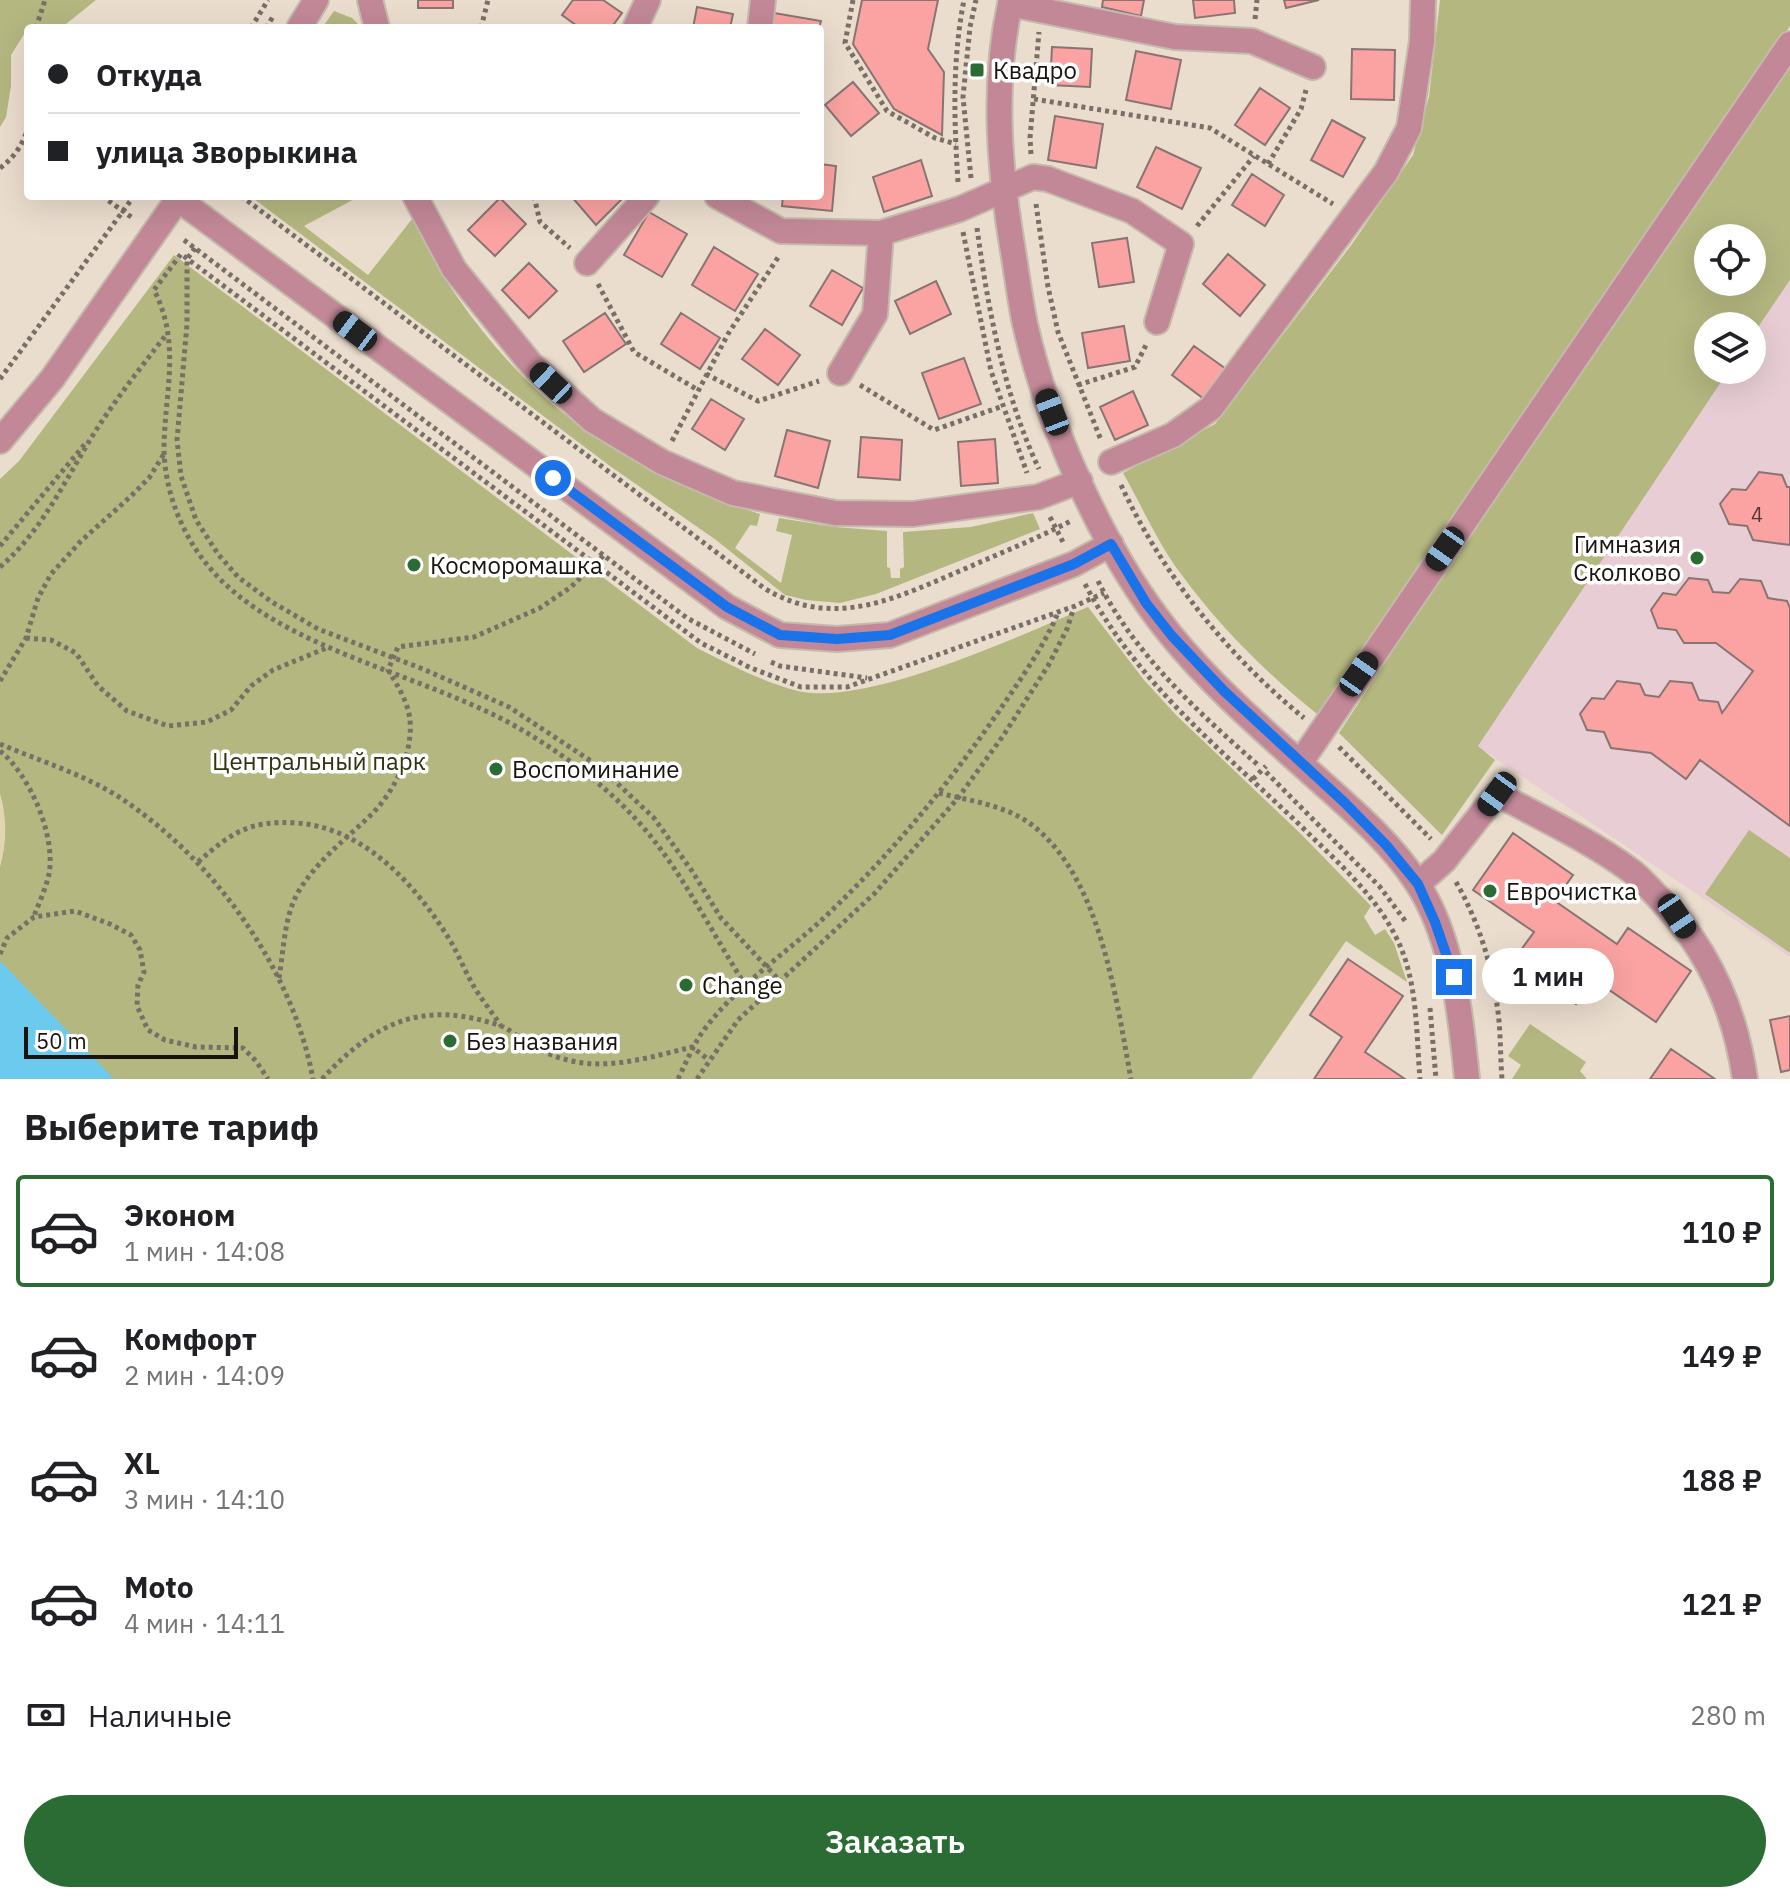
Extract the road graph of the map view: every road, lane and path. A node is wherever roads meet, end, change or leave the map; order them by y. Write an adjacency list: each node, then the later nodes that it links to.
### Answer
1 (45, 0): 12 (path)
2 (268, 0): 13 (path)
3 (316, 0): 14 (street)
4 (370, 0): 15 (street)
5 (488, 0): 16 (path)
6 (648, 0): 17 (street)
7 (763, 0): 18 (street)
8 (853, 0): 23 (path)
9 (1423, 0): 38 (street)
10 (1011, 2): 11 (street); 28 (street)
11 (1042, 9): 20 (street); 21 (path)
12 (37, 24)
13 (253, 24)
14 (301, 24)
15 (376, 24)
16 (482, 24)
17 (637, 24)
18 (760, 24)
19 (1790, 44): 73 (street)
20 (1313, 67): 25 (path)
21 (1034, 99): 24 (path); 27 (path)
22 (24, 144): 26 (path)
23 (956, 144)
24 (1254, 156): 25 (path); 42 (path)
25 (1268, 164): 38 (path)
26 (0, 168)
27 (1033, 177): 28 (street); 42 (street); 51 (path)
28 (1003, 191): 41 (street); 59 (street)
29 (108, 200): 37 (path)
30 (131, 200): 37 (path)
31 (178, 200): 55 (street)
32 (182, 200): 60 (street)
33 (417, 200): 57 (street)
34 (535, 200): 45 (path)
35 (643, 200): 45 (street)
36 (732, 200): 40 (street)
37 (123, 211): 39 (path); 50 (path)
38 (1353, 216): 58 (street)
39 (134, 219)
40 (794, 232): 41 (street); 49 (path)
41 (881, 233): 48 (street)
42 (1181, 244): 46 (street)
43 (195, 248): 44 (path)
44 (187, 259): 47 (path); 63 (path); 70 (path)
45 (587, 263): 52 (path)
46 (1157, 322): 51 (path)
47 (167, 333): 54 (path); 56 (path)
48 (840, 373): 49 (path); 53 (path)
49 (706, 374): 52 (path)
50 (0, 379)
51 (1078, 385): 58 (path)
52 (698, 390): 57 (path)
53 (1003, 406)
54 (94, 434): 61 (path); 64 (path)
55 (0, 441)
56 (164, 453): 68 (path); 69 (path)
57 (662, 462): 59 (street)
58 (1111, 462): 73 (path)
59 (1080, 481): 60 (street)
60 (1111, 544): 76 (street)
61 (0, 546)
62 (604, 555): 63 (path)
63 (596, 564): 67 (path); 70 (path)
64 (0, 567)
65 (1104, 593): 66 (path)
66 (1075, 606): 67 (path); 78 (path)
67 (1059, 612): 77 (path)
68 (26, 638): 69 (path); 72 (path)
69 (330, 647): 71 (path)
70 (393, 658): 71 (path); 86 (path)
71 (388, 670): 79 (path); 89 (path)
72 (0, 681)
73 (1321, 731): 76 (street); 80 (path)
74 (0, 744): 81 (path)
75 (0, 751): 83 (path)
76 (1300, 763): 82 (street)
77 (939, 793): 78 (path); 86 (path)
78 (958, 798): 88 (path); 98 (path)
79 (347, 835): 81 (path); 87 (path); 90 (path)
80 (1444, 861): 82 (street); 100 (path); 101 (street)
81 (198, 862): 87 (path)
82 (1418, 884): 99 (street)
83 (34, 917): 84 (path); 93 (path)
84 (3, 939): 85 (path)
85 (0, 954)
86 (766, 969): 88 (path); 89 (path)
87 (279, 978): 94 (path)
88 (779, 980): 92 (path)
89 (746, 986): 91 (path)
90 (502, 1026): 91 (path); 95 (path)
91 (692, 1047): 92 (path); 96 (path)
92 (709, 1060): 97 (path)
93 (268, 1079)
94 (313, 1079)
95 (322, 1079)
96 (678, 1079)
97 (697, 1079)
98 (1131, 1079)
99 (1467, 1079)
100 (1502, 1079)
101 (1745, 1079)

